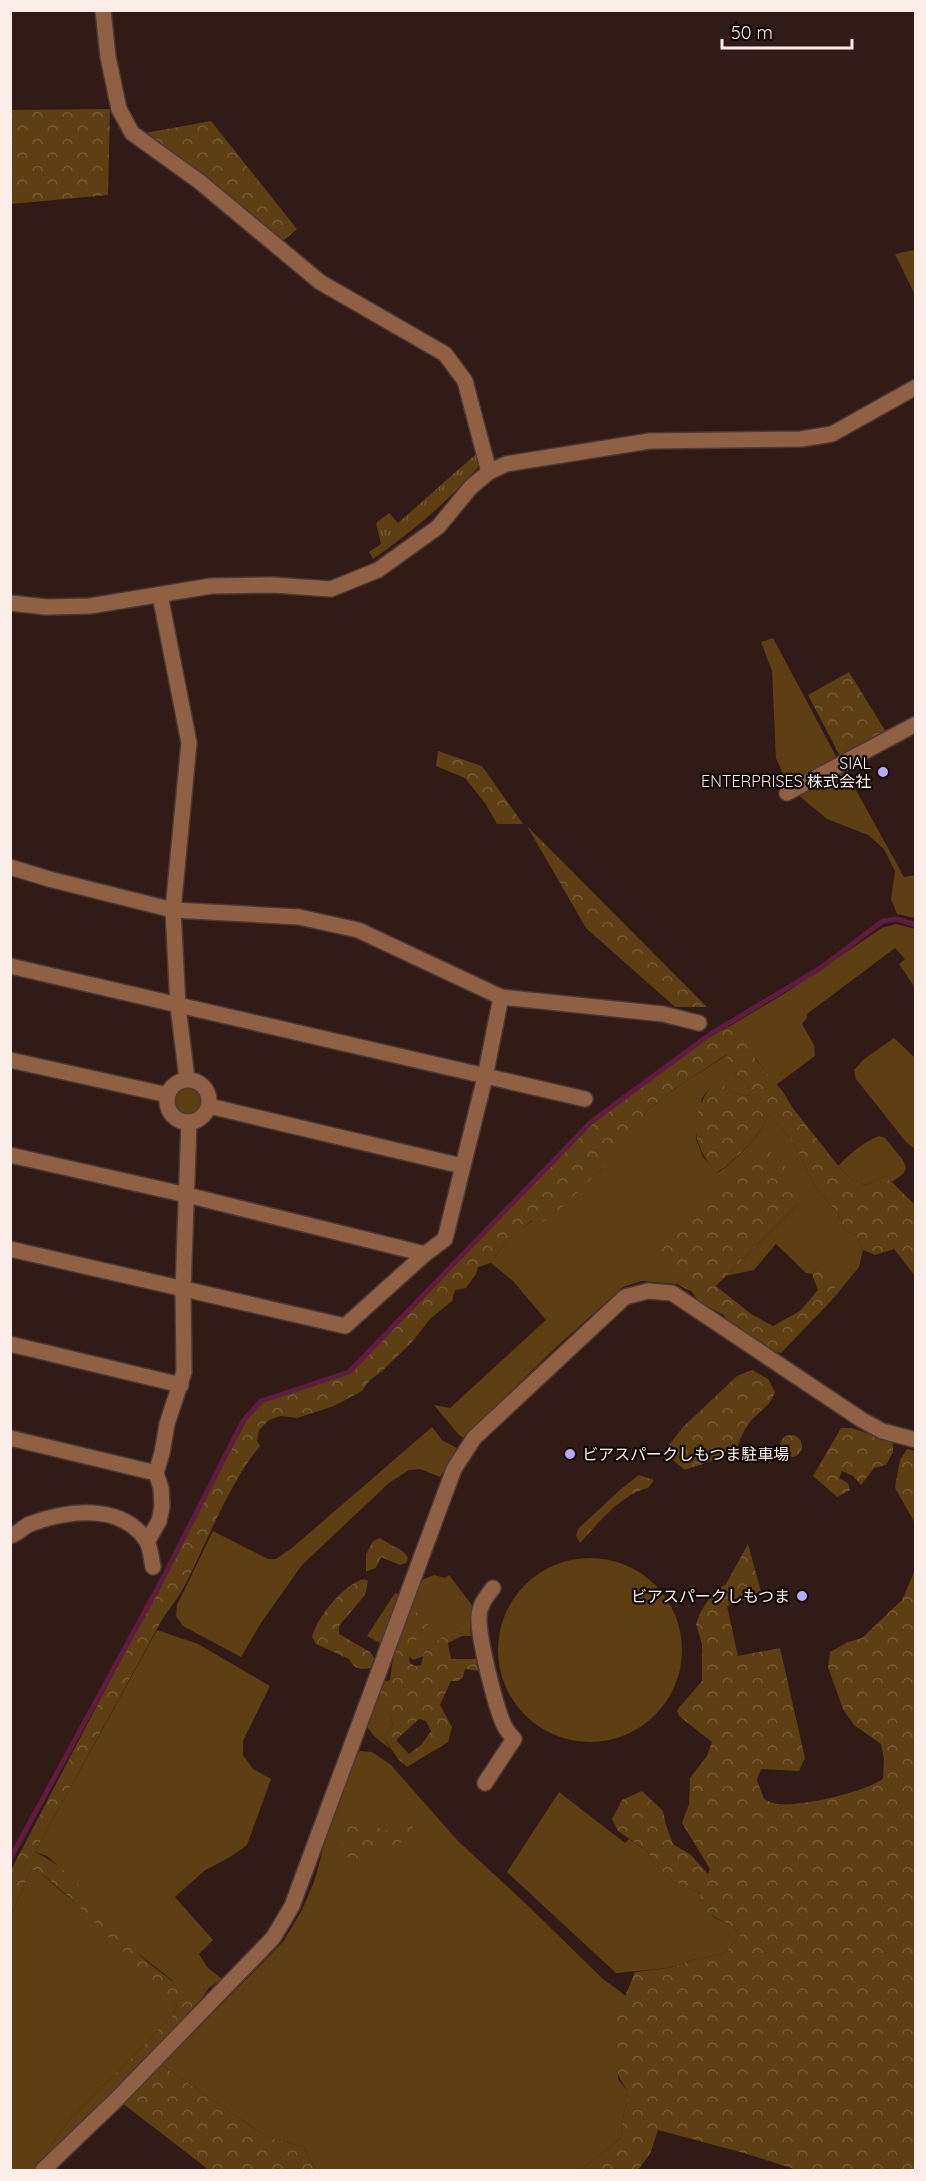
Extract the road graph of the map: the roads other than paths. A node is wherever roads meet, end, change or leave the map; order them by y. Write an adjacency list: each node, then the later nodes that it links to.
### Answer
1 (103, 10): 3 (street)
2 (915, 387): 3 (street)
3 (489, 472): 4 (street)
4 (160, 595): 5 (street); 9 (street)
5 (10, 603)
6 (915, 724): 7 (street)
7 (787, 793)
8 (10, 867): 9 (street)
9 (173, 910): 11 (street); 12 (street)
10 (10, 966): 12 (street)
11 (501, 997): 13 (street); 15 (street)
12 (178, 1006): 15 (street); 16 (street)
13 (699, 1023)
14 (10, 1060): 17 (street)
15 (485, 1077): 18 (street); 22 (street)
16 (187, 1079): 17 (street); 19 (street)
17 (168, 1095): 20 (street)
18 (585, 1099)
19 (209, 1106): 20 (street); 22 (street)
20 (189, 1122): 23 (street)
21 (10, 1155): 23 (street)
22 (462, 1166): 25 (street)
23 (187, 1195): 25 (street); 26 (street)
24 (10, 1249): 26 (street)
25 (425, 1254): 26 (street)
26 (183, 1290): 28 (street)
27 (10, 1344): 28 (street)
28 (181, 1384): 31 (street)
29 (10, 1438): 31 (street)
30 (915, 1440): 37 (street)
31 (156, 1473): 33 (street)
32 (10, 1536): 33 (street)
33 (147, 1542): 34 (street)
34 (153, 1567)
35 (493, 1588): 36 (street)
36 (485, 1783)
37 (43, 2170)

